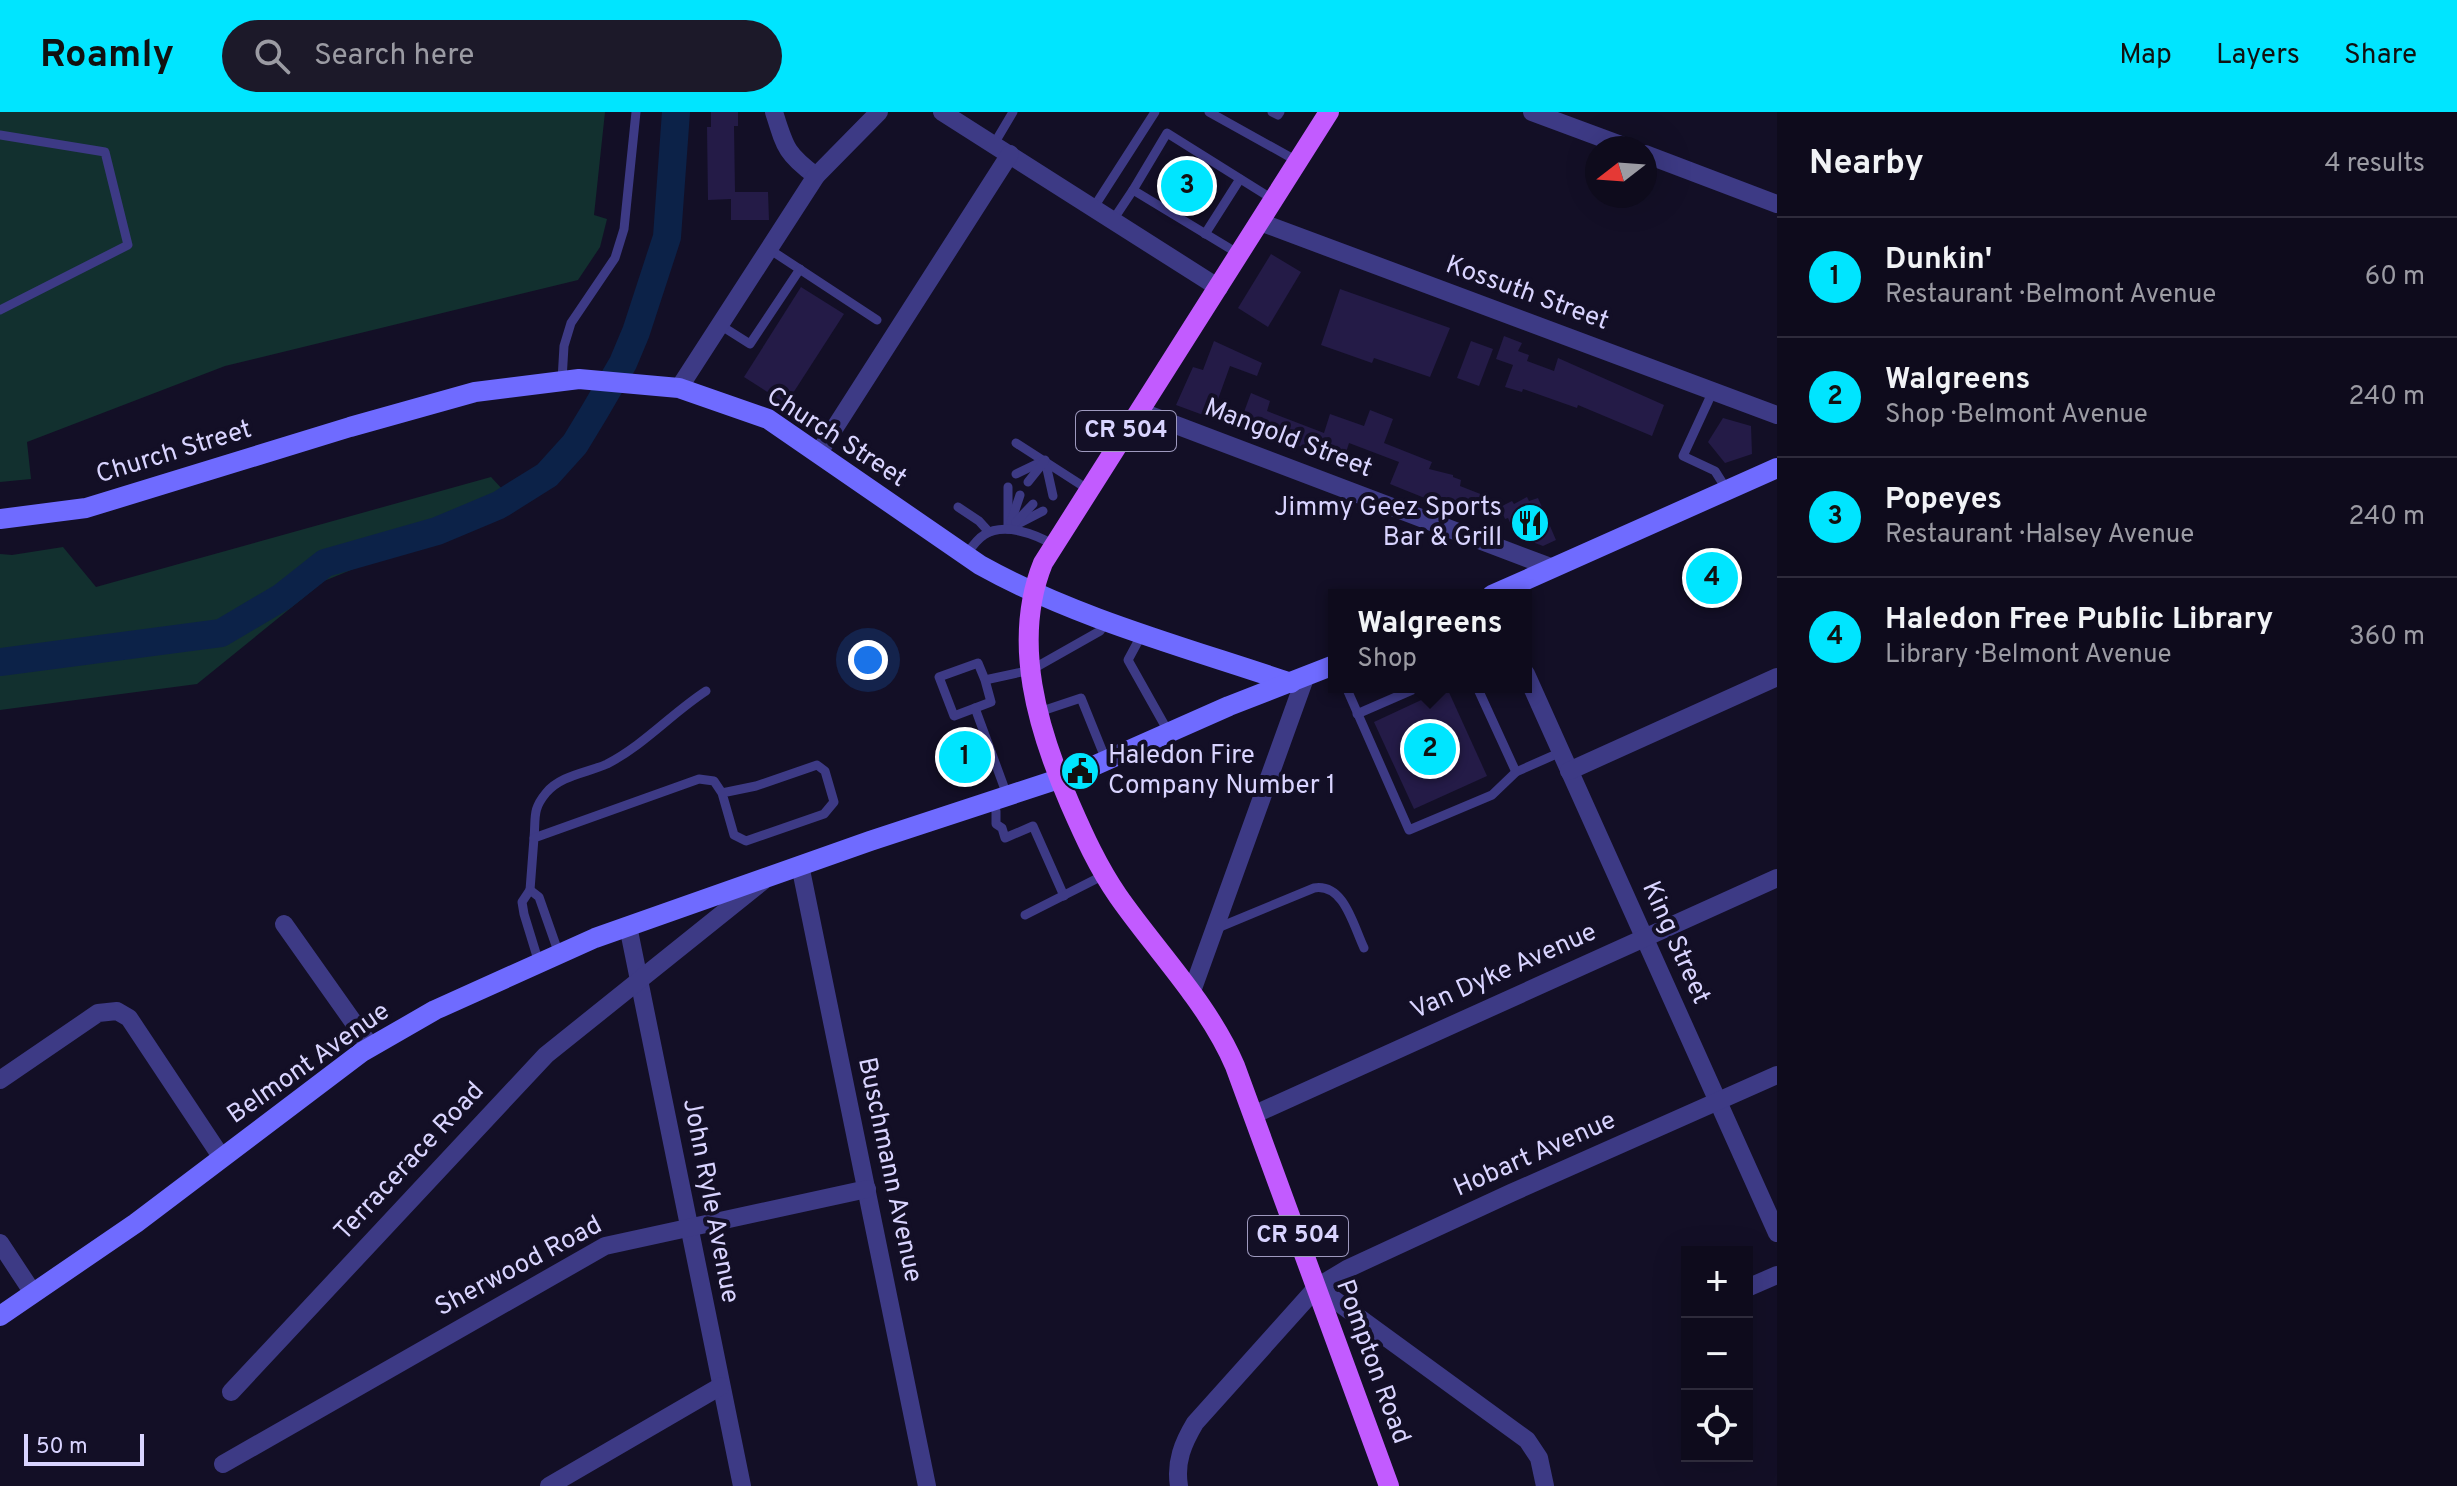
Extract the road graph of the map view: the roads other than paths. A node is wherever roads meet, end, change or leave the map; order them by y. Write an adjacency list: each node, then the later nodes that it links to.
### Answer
1 (636, 112): 33 (lane)
2 (774, 112): 17 (street)
3 (879, 112): 17 (street)
4 (942, 112): 14 (street)
5 (1013, 112): 14 (lane)
6 (1155, 112): 22 (lane)
7 (1209, 112): 16 (lane)
8 (1272, 112): 9 (lane)
9 (1280, 112)
10 (1329, 112): 16 (main road, CR 504)
11 (1532, 112): 13 (street)
12 (0, 135): 30 (lane)
13 (1597, 136)
14 (1002, 149): 22 (street); 39 (street)
15 (1657, 159): 21 (street)
16 (1297, 161): 20 (main road, CR 504)
17 (816, 176): 26 (street)
18 (1240, 179): 19 (lane); 20 (lane); 25 (lane)
19 (1133, 190): 23 (lane); 25 (lane)
20 (1274, 200): 24 (main road, CR 504)
21 (1777, 204)
22 (1094, 207): 23 (street)
23 (1113, 220): 29 (street)
24 (1260, 222): 27 (main road, CR 504); 35 (street, Kossuth Street)
25 (1205, 234): 27 (lane)
26 (769, 249): 28 (lane); 32 (street)
27 (1239, 254): 29 (main road, CR 504)
28 (800, 269): 31 (lane); 32 (lane)
29 (1219, 288): 36 (main road, CR 504)
30 (0, 310)
31 (877, 320)
32 (720, 325): 34 (street)
33 (571, 380): 34 (main road, Church Street); 53 (main road, Church Street)
34 (679, 388): 39 (main road, Church Street)
35 (1713, 391): 37 (street, Kossuth Street); 47 (lane)
36 (1139, 411): 46 (main road, CR 504); 58 (street, Mangold Street)
37 (1777, 415)
38 (1016, 443): 40 (lane)
39 (818, 454): 57 (main road, Church Street)
40 (1045, 460): 42 (lane); 43 (lane); 45 (lane); 46 (lane); 49 (lane)
41 (1777, 468): 47 (main road)
42 (1016, 474)
43 (1028, 482)
44 (1008, 487): 54 (lane)
45 (1043, 490)
46 (1089, 490): 56 (main road, CR 504)
47 (1728, 490): 58 (main road)
48 (1020, 495): 54 (lane)
49 (1053, 496)
50 (1033, 504): 54 (lane)
51 (958, 507): 55 (lane)
52 (1043, 511): 54 (lane)
53 (0, 519)
54 (1008, 529): 55 (lane); 56 (lane)
55 (989, 532): 57 (lane)
56 (1055, 545): 60 (main road, CR 504)
57 (966, 555): 60 (main road, Church Street)
58 (1553, 568): 59 (main road)
59 (1506, 589)
60 (1034, 592): 61 (main road, Church Street); 64 (main road, CR 504)
61 (1107, 619): 62 (main road, Church Street); 64 (lane)
62 (1143, 632): 67 (main road, Church Street); 76 (lane)
63 (1328, 668): 67 (main road, Belmont Avenue)
64 (1031, 670): 66 (lane); 74 (main road, CR 504)
65 (1777, 677): 79 (street)
66 (985, 680): 73 (lane); 73 (lane)
67 (1298, 681): 76 (main road, Belmont Avenue); 94 (street)
68 (1532, 687): 77 (street, King Street)
69 (706, 691): 84 (lane)
70 (1348, 693): 75 (lane)
71 (1405, 693): 75 (lane)
72 (1480, 693): 80 (lane)
73 (975, 708): 83 (lane)
74 (1037, 713): 78 (lane); 81 (main road, CR 504)
75 (1357, 714): 80 (lane)
76 (1169, 733): 78 (main road, Belmont Avenue)
77 (1561, 752): 79 (street, King Street); 80 (lane)
78 (1106, 760): 81 (main road, Belmont Avenue)
79 (1569, 771): 95 (street, King Street)
80 (1516, 772)
81 (1059, 779): 83 (main road, Belmont Avenue); 86 (main road, CR 504)
82 (722, 793): 82 (lane); 84 (lane)
83 (999, 804): 85 (main road, Belmont Avenue); 90 (lane)
84 (534, 838): 89 (lane)
85 (800, 865): 87 (main road, Belmont Avenue); 107 (street, Buschmann Avenue)
86 (1104, 875): 90 (lane); 100 (main road, CR 504)
87 (768, 877): 93 (main road, Belmont Avenue); 99 (street, Belmont Avenue)
88 (1777, 878): 95 (street, Van Dyke Avenue)
89 (530, 890): 97 (lane); 98 (lane)
90 (1064, 896): 91 (lane)
91 (1025, 915)
92 (284, 924): 101 (street)
93 (628, 926): 97 (main road, Belmont Avenue); 99 (street, John Ryle Avenue)
94 (1213, 934): 96 (lane); 100 (street)
95 (1645, 938): 104 (street, King Street); 105 (street, Van Dyke Avenue)
96 (1364, 948)
97 (559, 954): 98 (main road, Belmont Avenue)
98 (539, 963): 101 (main road, Belmont Avenue)
99 (639, 980): 108 (street, John Ryle Avenue); 117 (street, Terracerace Road)
100 (1191, 994): 105 (main road, Pompton Road / CR 504)
101 (371, 1047): 106 (main road, Belmont Avenue)
102 (1777, 1075): 104 (street, Hobart Avenue)
103 (0, 1080): 106 (street)
104 (1719, 1101): 109 (street, King Street); 113 (street, Hobart Avenue)
105 (1253, 1115): 113 (main road, Pompton Road / CR 504)
106 (222, 1158): 114 (main road, Belmont Avenue)
107 (867, 1189): 108 (street, Sherwood Road); 121 (street, Buschmann Avenue)
108 (688, 1226): 116 (street, John Ryle Avenue); 118 (street, Sherwood Road)
109 (1777, 1233)
110 (0, 1243): 114 (street)
111 (1777, 1275): 112 (street)
112 (1753, 1285)
113 (1317, 1287): 122 (street, Hobart Avenue); 123 (main road, Pompton Road / CR 504); 124 (street)
114 (33, 1293): 115 (main road, Belmont Avenue)
115 (0, 1316)
116 (721, 1386): 119 (street); 120 (street, John Ryle Avenue)
117 (231, 1392)
118 (223, 1464)
119 (549, 1486)
120 (742, 1486)
121 (927, 1486)
122 (1179, 1486)
123 (1389, 1486)
124 (1545, 1486)

